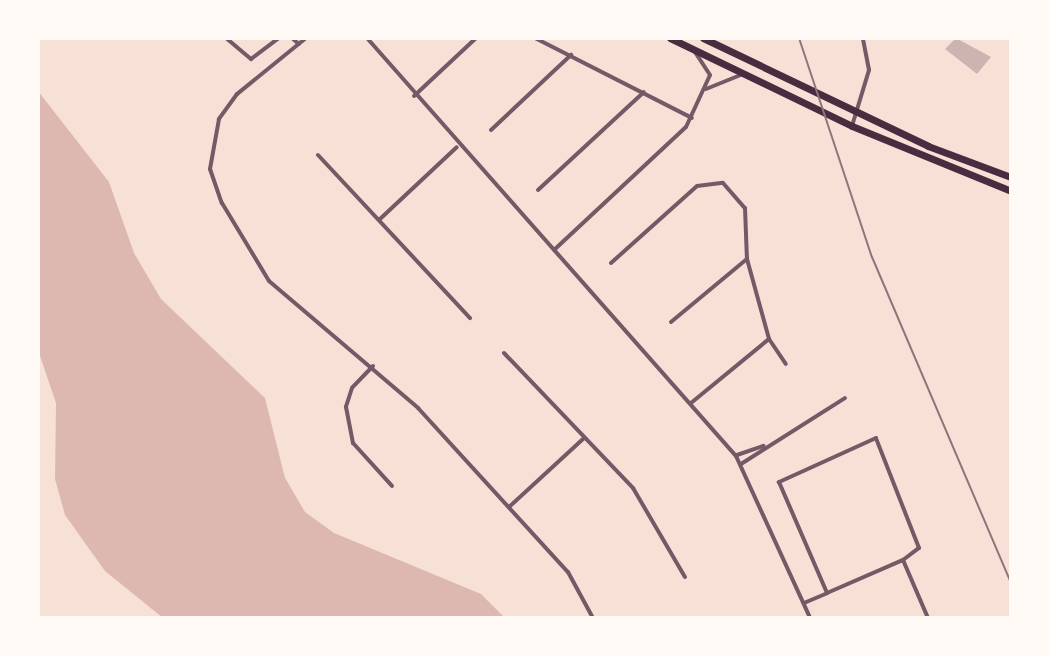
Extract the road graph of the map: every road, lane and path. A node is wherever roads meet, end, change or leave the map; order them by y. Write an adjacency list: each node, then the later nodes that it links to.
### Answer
1 (226, 38): 2 (street)
2 (279, 38)
3 (292, 38): 11 (street)
4 (306, 38): 11 (street)
5 (367, 38): 17 (street)
6 (476, 38): 17 (street)
7 (535, 38): 13 (street)
8 (670, 38): 12 (main road)
9 (703, 38): 18 (main road)
10 (863, 38): 18 (street)
11 (299, 44): 36 (street)
12 (692, 48): 14 (main road); 16 (street)
13 (571, 55): 15 (street); 21 (street)
14 (747, 74): 16 (street); 20 (main road)
15 (644, 92): 19 (street); 25 (street)
16 (703, 92): 19 (street)
17 (414, 96): 22 (street)
18 (857, 112): 20 (street); 24 (main road)
19 (692, 118): 28 (street)
20 (852, 126): 26 (main road)
21 (491, 130)
22 (457, 147): 27 (street); 28 (street)
23 (318, 155): 27 (street)
24 (1011, 177)
25 (538, 190)
26 (1011, 191)
27 (380, 219): 31 (street)
28 (554, 250): 38 (street)
29 (747, 259): 30 (street); 32 (street); 33 (street)
30 (611, 263)
31 (470, 318)
32 (671, 322)
33 (769, 339): 35 (street); 38 (street)
34 (504, 353): 39 (street)
35 (786, 364)
36 (373, 366): 43 (street); 44 (street)
37 (845, 398): 40 (street)
38 (691, 403): 41 (street)
39 (584, 438): 44 (street); 46 (street)
40 (769, 444): 41 (street); 42 (street)
41 (736, 456): 42 (street)
42 (741, 464): 48 (street)
43 (392, 486)
44 (509, 507): 49 (street)
45 (903, 560): 47 (street); 47 (street); 51 (street)
46 (685, 577)
47 (827, 593): 48 (street)
48 (804, 603): 50 (street)
49 (593, 618)
50 (810, 618)
51 (928, 618)

